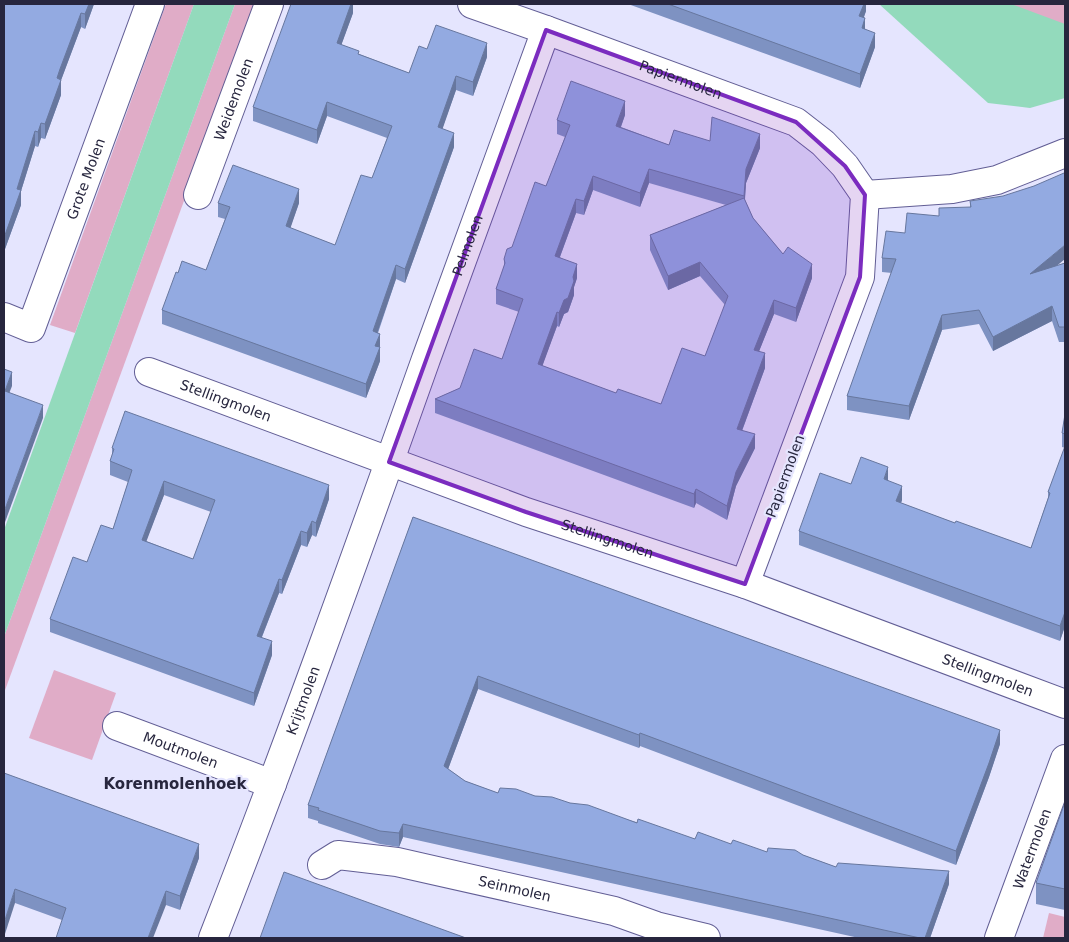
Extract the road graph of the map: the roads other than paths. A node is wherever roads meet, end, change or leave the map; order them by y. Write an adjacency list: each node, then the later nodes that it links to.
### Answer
1 (150, 4): 8 (street, Grote Molen)
2 (269, 4): 6 (street, Weidemolen)
3 (472, 4): 4 (street, Papiermolen)
4 (546, 30): 7 (street, Papiermolen); 10 (street, Pelmolen)
5 (1065, 152): 7 (street)
6 (198, 195)
7 (866, 195): 11 (street, Papiermolen)
8 (4, 317)
9 (149, 372): 10 (street, Stellingmolen)
10 (389, 462): 11 (street, Stellingmolen); 15 (street, Krijtmolen)
11 (744, 584): 12 (street, Stellingmolen)
12 (1065, 704)
13 (117, 726): 15 (street, Moutmolen)
14 (1065, 759): 19 (street, Watermolen)
15 (272, 784): 17 (street, Krijtmolen)
16 (322, 865): 18 (street, Seinmolen)
17 (213, 938)
18 (706, 938)
19 (999, 938)

